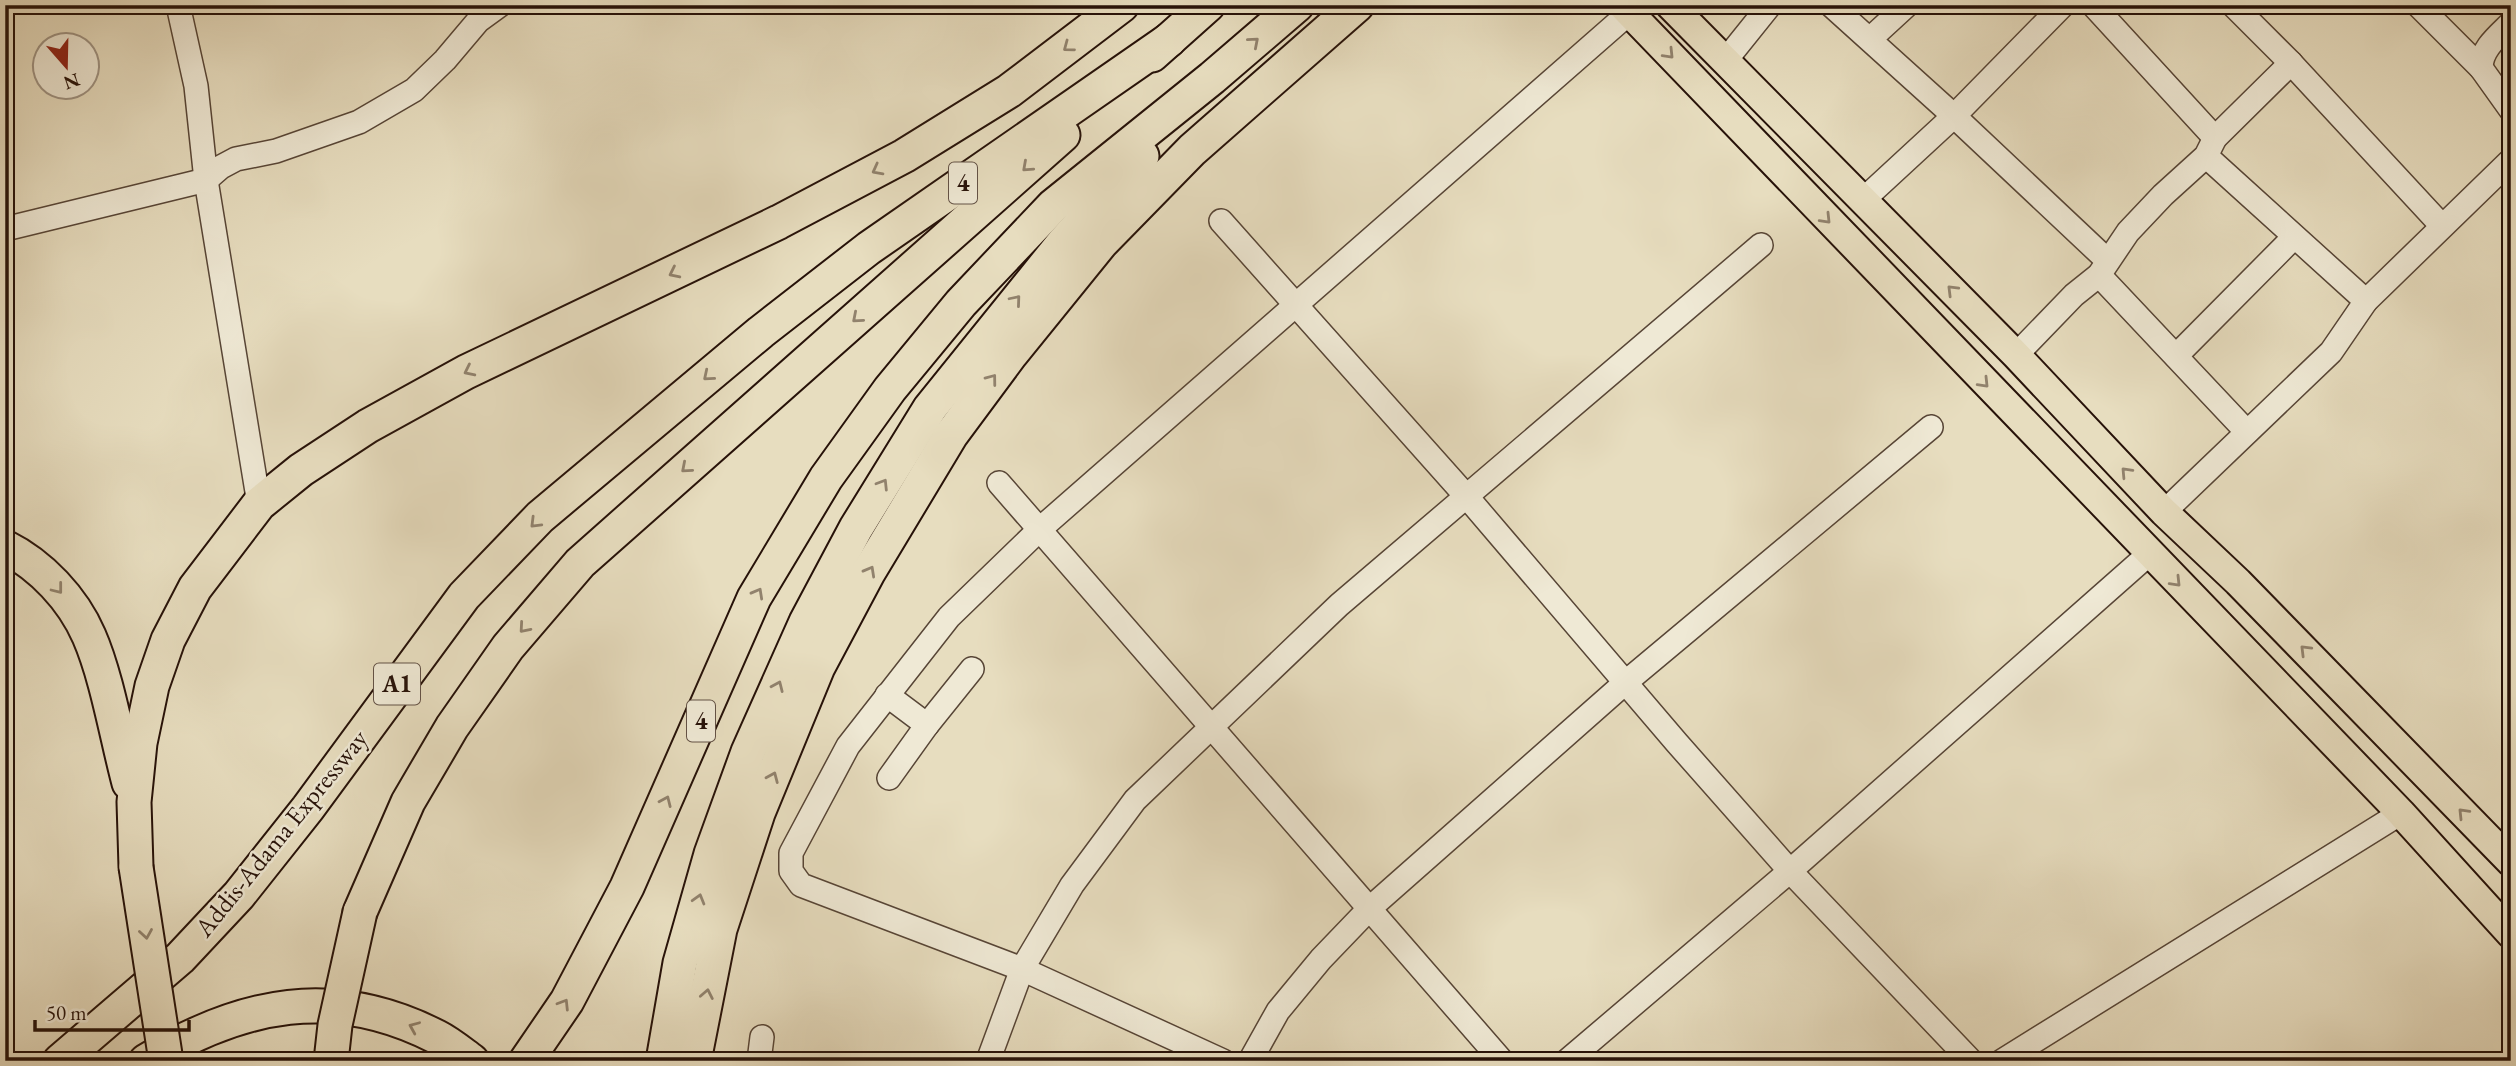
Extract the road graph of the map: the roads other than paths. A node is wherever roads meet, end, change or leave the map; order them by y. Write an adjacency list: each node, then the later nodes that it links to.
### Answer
1 (178, 5): 27 (street)
2 (500, 5): 27 (street)
3 (1122, 5): 44 (highway, one-way to 44)
4 (1208, 5): 18 (highway, 4)
5 (1297, 5): 22 (highway, 4, one-way to 5)
6 (1357, 5): 70 (highway, one-way to 6)
7 (1670, 5): 19 (main road)
8 (1770, 5): 19 (street)
9 (1831, 5): 17 (street)
10 (1907, 5): 17 (street)
11 (2063, 5): 24 (street)
12 (2094, 5): 25 (street)
13 (2233, 5): 20 (street)
14 (2418, 5): 21 (street)
15 (1626, 9): 36 (street); 48 (main road, one-way to 48)
16 (2511, 23): 21 (street)
17 (1870, 39): 24 (street)
18 (1169, 40): 37 (highway, 4); 66 (highway, one-way to 66, bridge)
19 (1725, 61): 28 (main road)
20 (2291, 63): 25 (street); 30 (street)
21 (2481, 68): 23 (street)
22 (1212, 78): 68 (highway, 4, one-way to 22); 69 (highway, one-way to 22)
23 (2511, 110)
24 (1954, 116): 28 (street); 34 (street)
25 (2211, 147): 32 (street); 34 (street)
26 (2511, 160): 30 (street)
27 (206, 180): 31 (street); 44 (street)
28 (1863, 200): 38 (main road, one-way to 28)
29 (1222, 221): 36 (street)
30 (2442, 226): 35 (street)
31 (5, 229)
32 (2294, 237): 35 (street); 39 (street)
33 (1761, 245): 43 (street)
34 (2103, 268): 38 (street); 39 (street)
35 (2365, 300): 41 (street)
36 (1296, 305): 43 (street); 46 (street)
37 (761, 332): 63 (highway, Addis-Adama Expressway / A1, one-way to 63)
38 (2016, 355): 45 (main road, one-way to 38)
39 (2176, 356): 41 (street)
40 (1931, 427): 50 (street)
41 (2247, 432): 45 (street)
42 (999, 483): 46 (street)
43 (1466, 497): 50 (street); 53 (street)
44 (259, 504): 55 (highway)
45 (2164, 512): 57 (main road, one-way to 45)
46 (1040, 529): 51 (street); 53 (street)
47 (5, 547): 55 (highway, one-way to 55)
48 (2149, 554): 56 (main road, one-way to 56); 58 (street)
49 (972, 669): 52 (street)
50 (1626, 682): 58 (street); 59 (street)
51 (887, 695): 52 (street); 61 (street)
52 (927, 725): 54 (street)
53 (1211, 726): 59 (street); 61 (street)
54 (890, 778)
55 (134, 802): 65 (highway, one-way to 65, bridge)
56 (2401, 813): 60 (main road); 78 (street)
57 (2511, 862)
58 (1790, 871): 76 (street); 77 (street)
59 (1369, 909): 74 (street); 75 (street)
60 (2511, 934)
61 (1022, 969): 72 (street); 73 (street)
62 (762, 1037): 71 (street)
63 (60, 1061)
64 (146, 1061): 67 (highway, one-way to 64)
65 (166, 1061)
66 (331, 1061)
67 (472, 1061)
68 (526, 1061)
69 (663, 1061)
70 (694, 1061)
71 (759, 1061)
72 (988, 1061)
73 (1223, 1061)
74 (1250, 1061)
75 (1502, 1061)
76 (1567, 1061)
77 (1971, 1061)
78 (2002, 1061)

